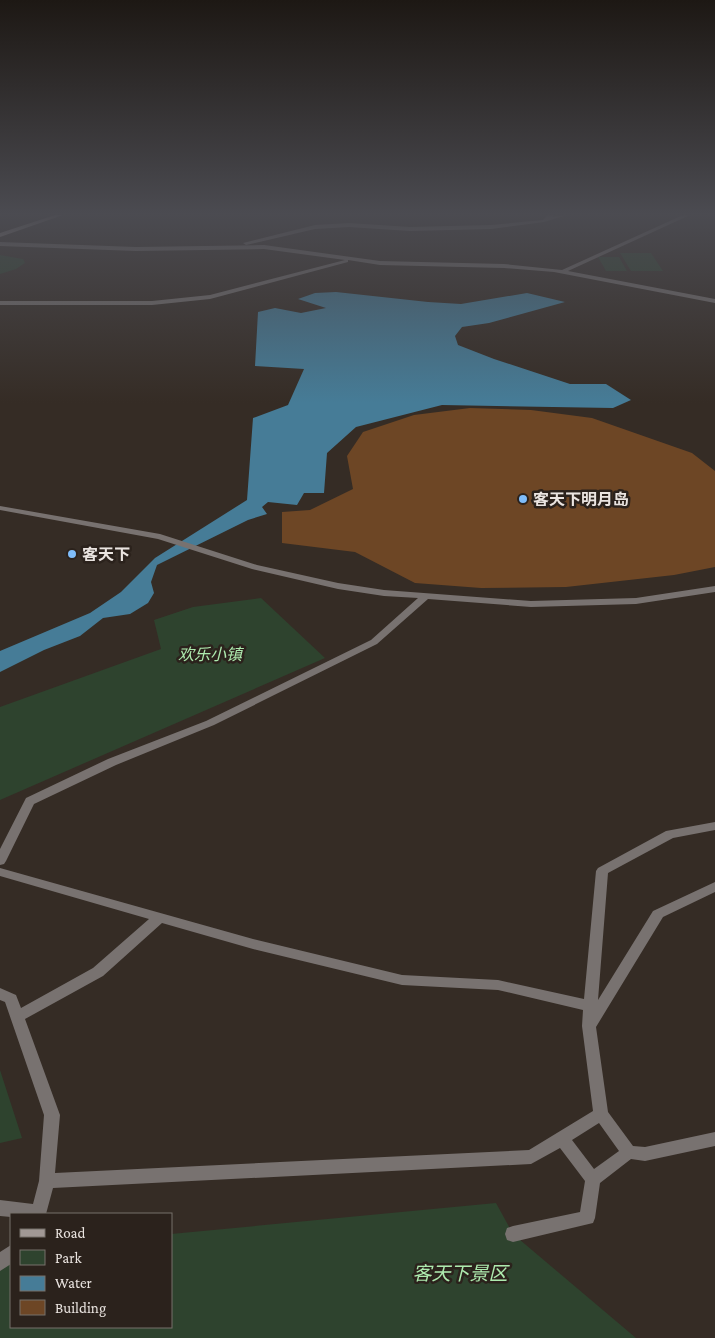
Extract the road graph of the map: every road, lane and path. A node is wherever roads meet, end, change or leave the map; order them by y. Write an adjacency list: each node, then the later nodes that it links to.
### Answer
1 (283, 277): 4 (street)
2 (591, 277): 3 (street)
3 (715, 301)
4 (0, 303)
5 (0, 508): 7 (street)
6 (715, 590): 7 (street)
7 (426, 596): 9 (street)
8 (715, 826): 14 (street)
9 (0, 861)
10 (0, 872): 12 (street)
11 (715, 887): 16 (street)
12 (159, 918): 14 (street); 15 (street)
13 (0, 993): 15 (street)
14 (591, 1006): 16 (street)
15 (17, 1017): 22 (street)
16 (589, 1026): 17 (street)
17 (601, 1114): 18 (street); 20 (street)
18 (562, 1138): 21 (street); 22 (street)
19 (715, 1139): 20 (street)
20 (629, 1152): 21 (street)
21 (593, 1179): 25 (street)
22 (47, 1181): 24 (street)
23 (0, 1208): 24 (street)
24 (38, 1213)
25 (513, 1234)
26 (10, 1254): 27 (street)
27 (0, 1263)

